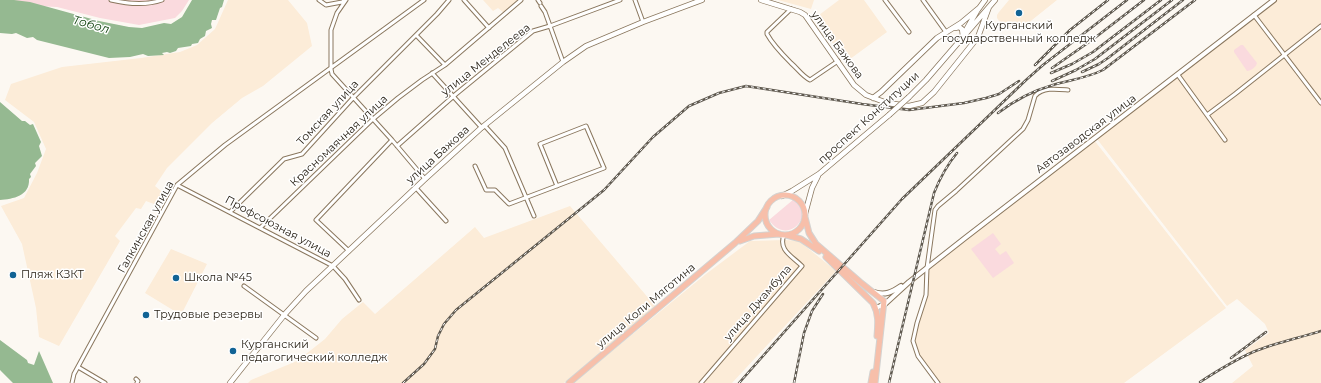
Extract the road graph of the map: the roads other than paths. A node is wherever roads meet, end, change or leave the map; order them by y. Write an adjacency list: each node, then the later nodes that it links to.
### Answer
1 (111, 0): 2 (street)
2 (162, 0)
3 (319, 0): 4 (street)
4 (346, 0): 36 (street)
5 (424, 0): 36 (street, Галкинская улица)
6 (449, 0): 30 (street, Томская улица)
7 (464, 0): 26 (street)
8 (521, 0): 26 (street, Красномаячная улица)
9 (620, 0): 24 (street, улица Менделеева)
10 (635, 0): 23 (street)
11 (702, 0): 23 (main road, улица Бажова)
12 (761, 0): 21 (main road, улица Бажова)
13 (885, 0): 28 (street)
14 (923, 0): 29 (street)
15 (985, 0): 19 (main road, проспект Конституции)
16 (995, 0): 20 (main road, проспект Конституции)
17 (1274, 0): 22 (street, Автозаводская улица)
18 (540, 3): 24 (street)
19 (979, 8): 27 (main road); 31 (main road, проспект Конституции)
20 (989, 8): 31 (main road, проспект Конституции); 42 (main road, улица Бажова)
21 (791, 9): 33 (main road, улица Бажова); 33 (street)
22 (1254, 15): 32 (street); 38 (street, Автозаводская улица)
23 (643, 22): 34 (main road, улица Бажова)
24 (550, 26): 34 (street); 40 (street, улица Менделеева)
25 (1321, 26): 32 (street)
26 (489, 28): 35 (street, Красномаячная улица)
27 (951, 29): 29 (main road); 31 (main road)
28 (909, 32)
29 (946, 32): 42 (main road)
30 (416, 35): 35 (street); 41 (street, Томская улица)
31 (962, 37): 51 (main road, проспект Конституции, bridge)
32 (1285, 55): 43 (street); 44 (street)
33 (838, 61): 42 (main road, улица Бажова)
34 (563, 62): 46 (main road, улица Бажова)
35 (445, 65): 37 (street, Красномаячная улица)
36 (331, 69): 41 (street); 53 (street, Галкинская улица)
37 (433, 73): 40 (street); 45 (street, Красномаячная улица)
38 (1178, 75): 44 (street); 68 (street, Автозаводская улица)
39 (1068, 90): 68 (street)
40 (453, 96): 46 (street); 49 (street, улица Менделеева)
41 (353, 98): 45 (street); 59 (street, Томская улица)
42 (873, 98)
43 (1321, 102)
44 (1207, 115): 48 (street)
45 (373, 119): 47 (street); 63 (street, Красномаячная улица)
46 (483, 127): 52 (main road, улица Бажова); 57 (street)
47 (392, 140): 49 (street); 66 (street)
48 (1225, 140)
49 (396, 146): 52 (street)
50 (475, 166): 57 (street)
51 (819, 174): 56 (main road, проспект Конституции); 61 (main road, проспект Конституции)
52 (425, 179): 55 (main road, улица Бажова)
53 (178, 185): 59 (street, Профсоюзная улица); 77 (street, Галкинская улица)
54 (557, 186): 54 (street); 57 (street)
55 (416, 188): 62 (street); 66 (main road, улица Бажова)
56 (782, 196): 58 (main road); 61 (main road)
57 (526, 198): 60 (street)
58 (767, 207): 64 (main road); 65 (main road, улица Коли Мяготина)
59 (230, 212): 63 (street, Профсоюзная улица)
60 (534, 216)
61 (805, 216): 64 (main road); 71 (main road)
62 (446, 221)
63 (260, 228): 67 (street, Профсоюзная улица)
64 (783, 235): 65 (main road, улица Коли Мяготина); 74 (main road); 84 (street, улица Джамбула)
65 (735, 243): 83 (main road, улица Коли Мяготина)
66 (349, 251): 67 (main road, улица Бажова)
67 (333, 266): 72 (street, Профсоюзная улица); 75 (main road, улица Бажова)
68 (927, 268): 69 (street, Автозаводская улица); 87 (street)
69 (909, 282): 71 (street); 73 (street)
70 (244, 286): 75 (street)
71 (871, 291): 73 (main road)
72 (359, 300)
73 (887, 303): 74 (street); 86 (main road)
74 (876, 308): 85 (main road)
75 (285, 314): 76 (street); 82 (main road, улица Бажова)
76 (316, 338)
77 (78, 367): 79 (street, Галкинская улица); 80 (street)
78 (136, 379): 81 (street)
79 (72, 383)
80 (105, 383)
81 (137, 383)
82 (230, 383)
83 (570, 383)
84 (701, 383)
85 (871, 383)
86 (875, 383)
87 (938, 383)

